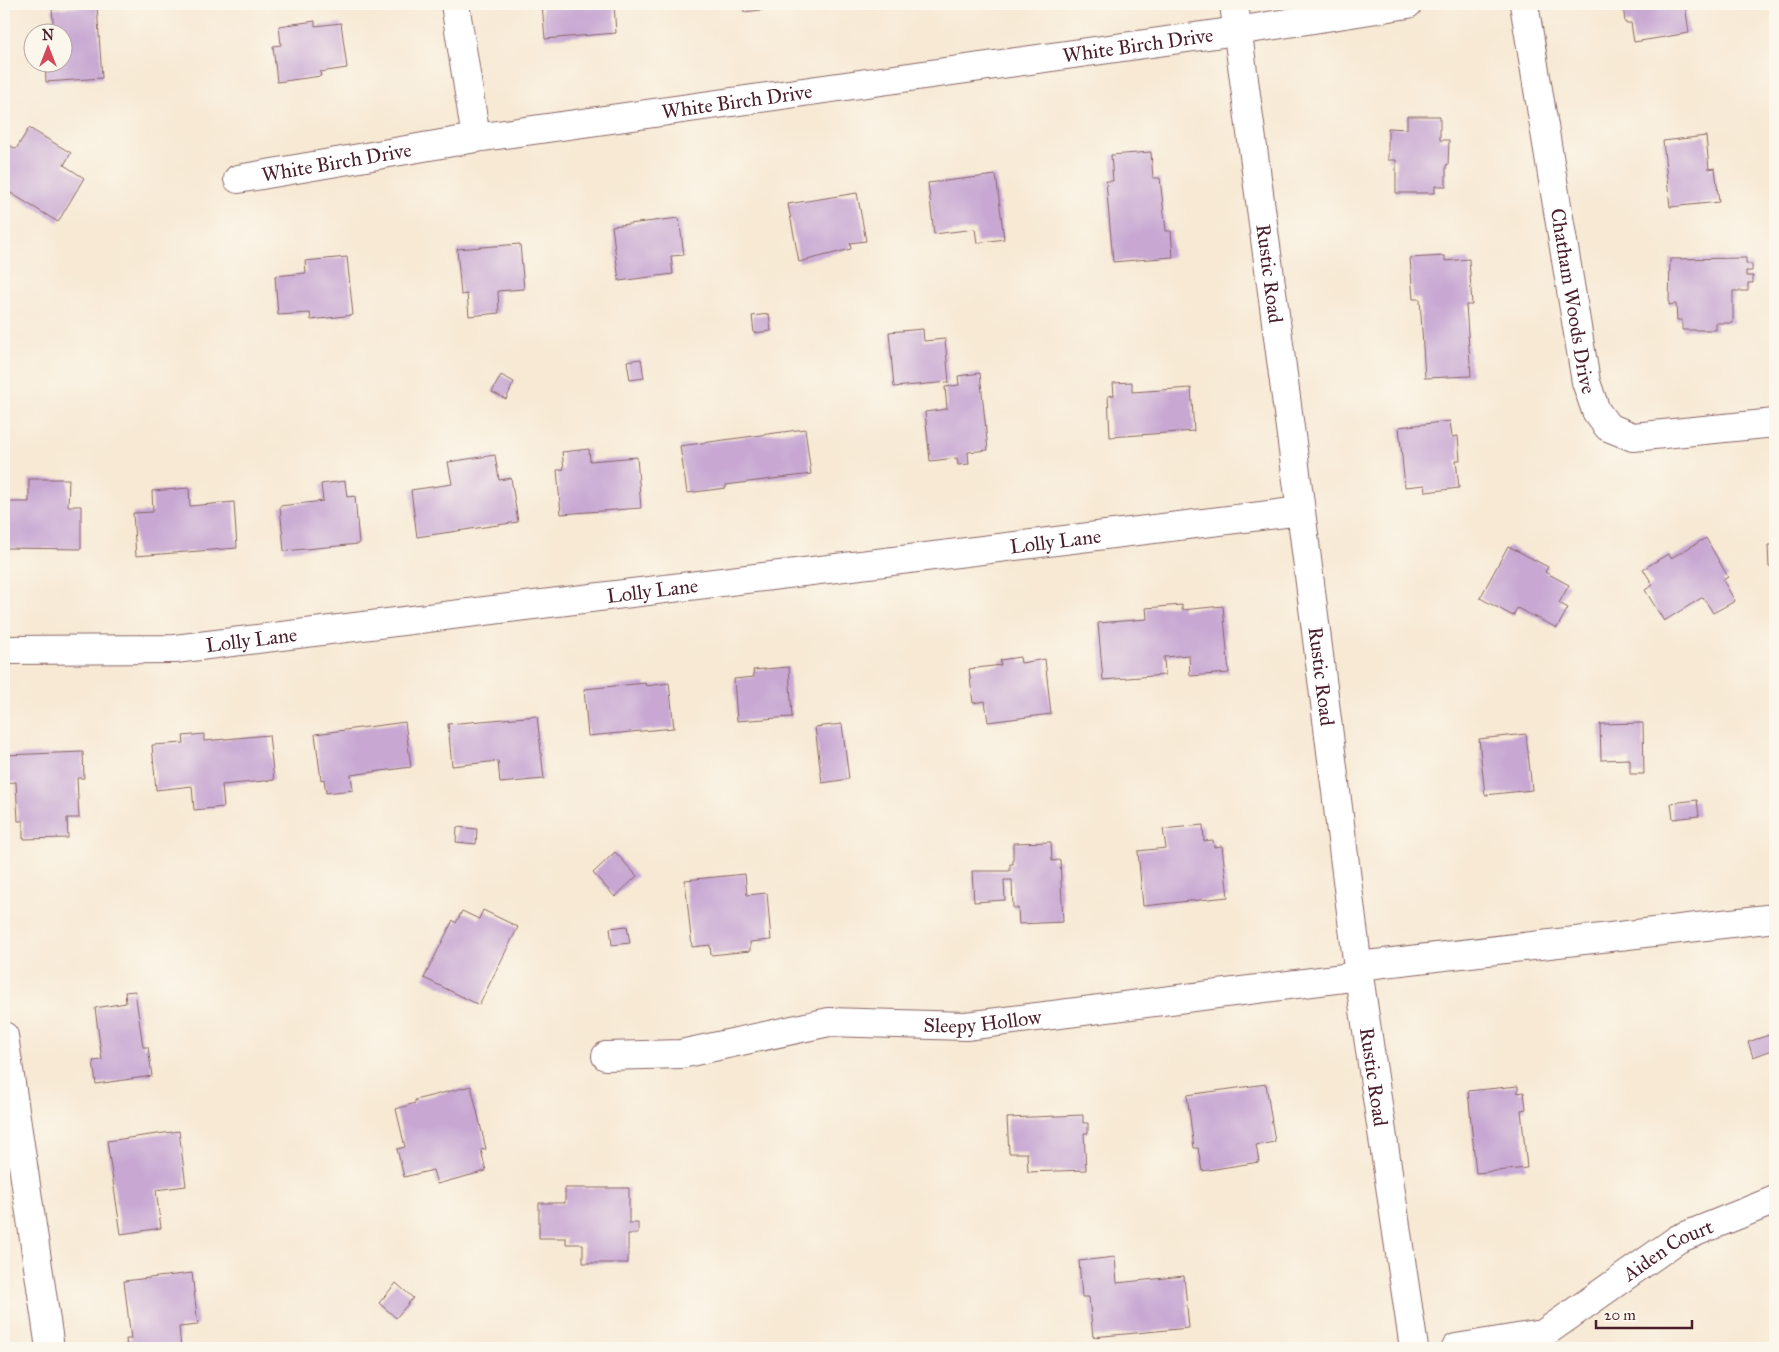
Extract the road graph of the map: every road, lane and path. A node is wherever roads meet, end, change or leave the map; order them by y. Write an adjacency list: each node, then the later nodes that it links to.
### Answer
1 (455, 4): 6 (street)
2 (1234, 4): 5 (street, Rustic Road)
3 (1408, 4): 5 (street, White Birch Drive)
4 (1524, 4): 8 (street, Chatham Woods Drive)
5 (1237, 32): 6 (street, White Birch Drive); 9 (street, Rustic Road)
6 (476, 138): 7 (street, White Birch Drive)
7 (238, 179)
8 (1775, 423)
9 (1301, 511): 10 (street, Lolly Lane); 12 (street, Rustic Road)
10 (4, 650)
11 (1775, 918): 12 (street, Sleepy Hollow)
12 (1358, 971): 14 (street, Sleepy Hollow); 17 (street, Rustic Road)
13 (4, 1036): 16 (street)
14 (606, 1056)
15 (1775, 1200): 18 (street, Aiden Court)
16 (50, 1348)
17 (1414, 1348)
18 (1456, 1348)

